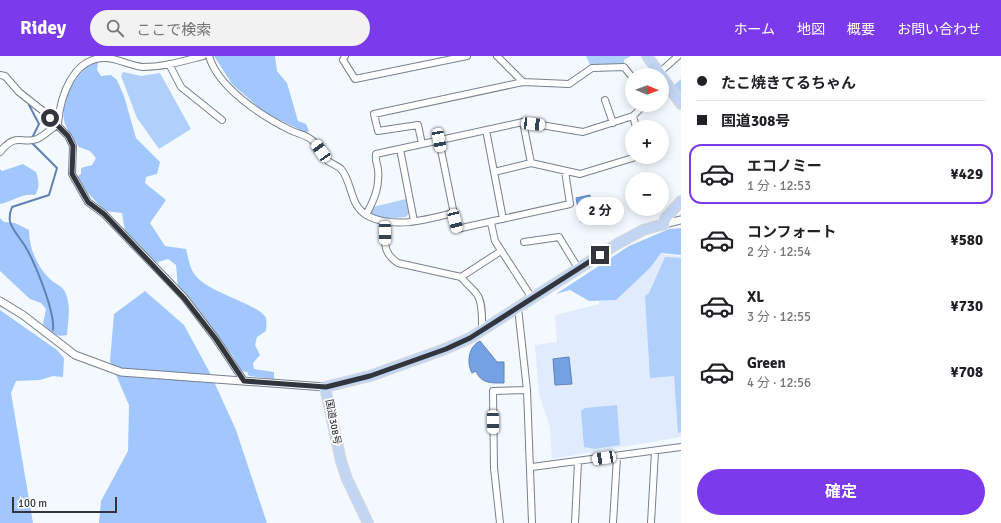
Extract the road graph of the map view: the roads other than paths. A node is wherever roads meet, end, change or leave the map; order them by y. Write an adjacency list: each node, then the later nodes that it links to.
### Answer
1 (204, 56): 8 (street)
2 (209, 56): 35 (street)
3 (345, 56): 4 (street)
4 (462, 56)
5 (497, 56): 13 (street)
6 (647, 56): 10 (highway)
7 (678, 56): 11 (street)
8 (170, 64): 19 (street); 23 (street)
9 (625, 68): 13 (street)
10 (656, 68)
11 (669, 68)
12 (0, 75): 23 (street)
13 (523, 82): 26 (street)
14 (669, 87): 16 (highway)
15 (605, 100): 22 (street)
16 (681, 104)
17 (636, 112): 18 (street)
18 (632, 116): 20 (street); 22 (street)
19 (222, 120)
20 (633, 120)
21 (523, 122): 22 (street); 24 (street); 30 (street)
22 (613, 123)
23 (58, 124): 28 (street); 50 (street)
24 (486, 130): 25 (street); 32 (street)
25 (439, 140): 26 (street); 34 (street)
26 (422, 144): 27 (street)
27 (400, 149): 35 (street); 38 (street)
28 (0, 152)
29 (625, 161): 31 (street)
30 (531, 163): 31 (street); 32 (street)
31 (565, 171): 36 (street)
32 (494, 172): 36 (street)
33 (681, 201): 41 (highway)
34 (453, 213): 38 (street); 40 (street)
35 (366, 215): 39 (street)
36 (503, 219): 40 (street)
37 (681, 220): 41 (street)
38 (414, 221): 39 (street)
39 (383, 222): 45 (street)
40 (491, 223): 43 (street)
41 (664, 224): 44 (highway, 国道308号)
42 (524, 242): 44 (street)
43 (500, 251): 45 (street); 46 (street)
44 (578, 268): 46 (highway, 国道308号)
45 (461, 277): 49 (street)
46 (532, 298): 48 (highway, 国道308号)
47 (0, 301): 50 (street)
48 (518, 308): 49 (highway, 国道308号); 52 (street)
49 (482, 330): 51 (highway, 国道308号)
50 (244, 381): 51 (street)
51 (326, 387): 58 (highway, 国道308号)
52 (527, 390): 57 (street); 59 (street)
53 (681, 447): 54 (street)
54 (655, 451): 55 (street); 63 (street)
55 (616, 456): 56 (street); 62 (street)
56 (578, 462): 57 (street); 61 (street)
57 (532, 467): 60 (street)
58 (368, 523)
59 (500, 523)
60 (532, 523)
61 (575, 523)
62 (613, 523)
63 (651, 523)

